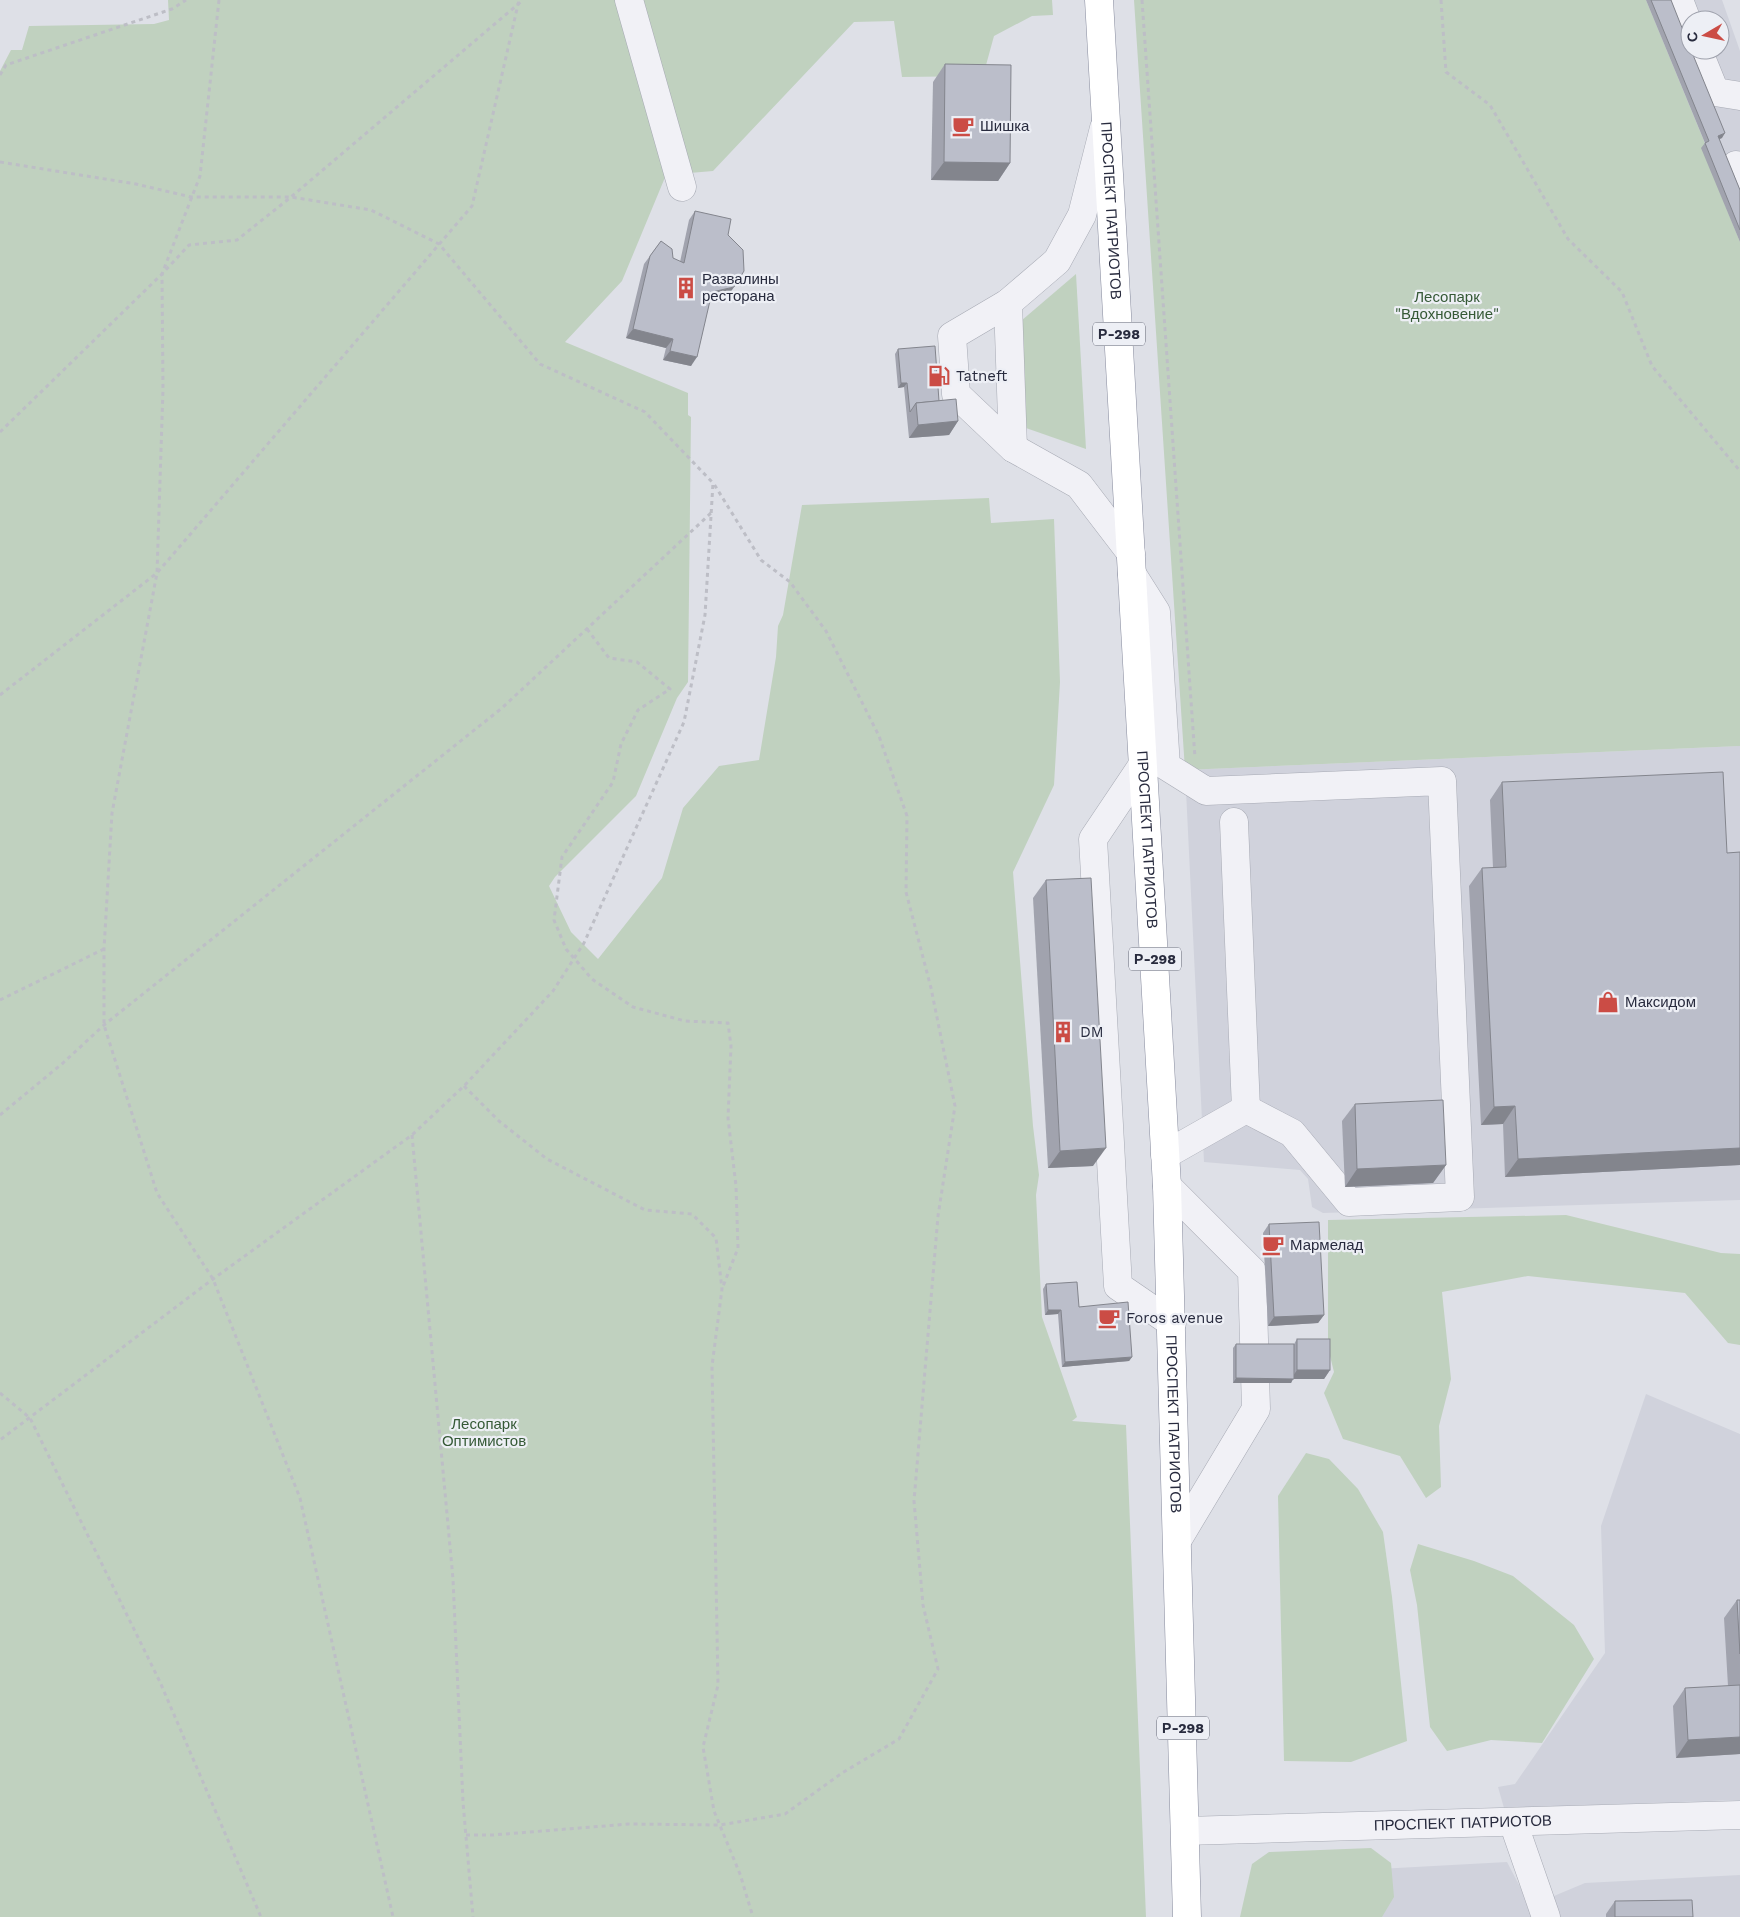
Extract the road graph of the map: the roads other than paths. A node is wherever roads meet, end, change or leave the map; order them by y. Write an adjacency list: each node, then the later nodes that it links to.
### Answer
1 (629, 0): 6 (street)
2 (1100, 0): 5 (highway, ПРОСПЕКТ ПАТРИОТОВ / Р-298)
3 (1702, 60): 4 (street)
4 (1740, 96)
5 (1107, 114): 7 (street); 9 (highway, ПРОСПЕКТ ПАТРИОТОВ / Р-298)
6 (682, 187)
7 (1008, 303): 8 (street); 8 (street)
8 (1013, 448): 9 (street)
9 (1132, 563): 10 (highway, ПРОСПЕКТ ПАТРИОТОВ / Р-298); 12 (street)
10 (1144, 762): 13 (highway, ПРОСПЕКТ ПАТРИОТОВ / Р-298); 15 (street)
11 (1234, 822): 12 (street)
12 (1246, 1109): 13 (street)
13 (1165, 1155): 14 (highway, ПРОСПЕКТ ПАТРИОТОВ / Р-298)
14 (1167, 1186): 15 (highway, ПРОСПЕКТ ПАТРИОТОВ / Р-298); 16 (street)
15 (1172, 1323): 16 (highway, ПРОСПЕКТ ПАТРИОТОВ / Р-298)
16 (1178, 1539): 19 (highway, ПРОСПЕКТ ПАТРИОТОВ / Р-298)
17 (1740, 1815): 18 (street, ПРОСПЕКТ ПАТРИОТОВ)
18 (1513, 1822): 19 (street, ПРОСПЕКТ ПАТРИОТОВ); 21 (street)
19 (1185, 1831): 20 (highway, ПРОСПЕКТ ПАТРИОТОВ / Р-298)
20 (1187, 1917)
21 (1546, 1917)

